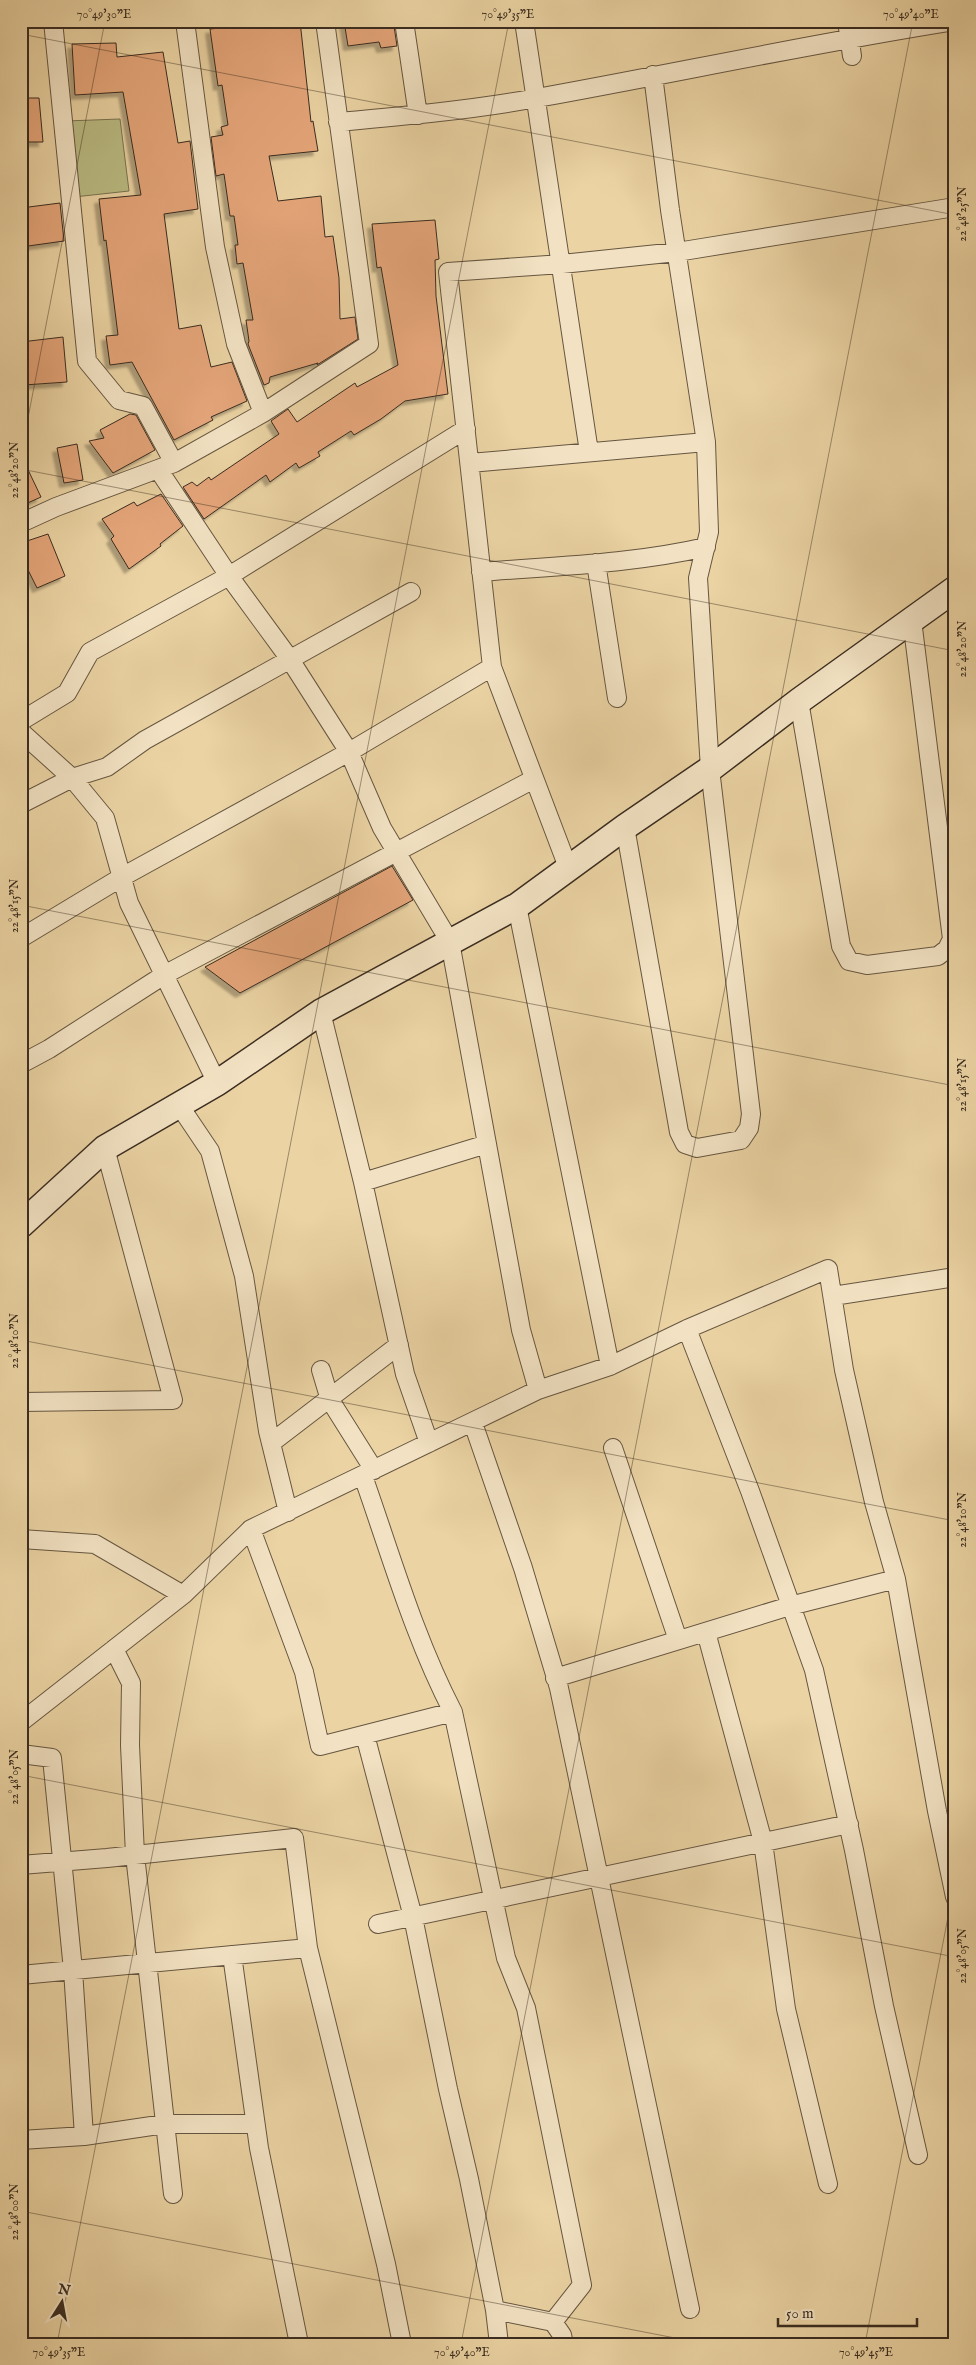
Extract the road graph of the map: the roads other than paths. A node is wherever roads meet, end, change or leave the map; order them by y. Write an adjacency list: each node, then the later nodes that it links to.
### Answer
1 (53, 21): 21 (street)
2 (185, 21): 16 (street)
3 (325, 21): 12 (street)
4 (404, 21): 11 (street)
5 (524, 21): 10 (street)
6 (954, 21): 7 (street)
7 (848, 29): 8 (street); 9 (street)
8 (852, 56)
9 (653, 75): 10 (street); 14 (street)
10 (536, 98): 11 (street); 15 (street)
11 (418, 115): 12 (street)
12 (338, 122): 16 (street)
13 (955, 207): 14 (street)
14 (677, 252): 15 (street); 18 (street)
15 (562, 264): 17 (street); 19 (street)
16 (263, 413): 21 (street)
17 (466, 429): 20 (street); 26 (street)
18 (706, 442): 19 (street); 23 (street)
19 (589, 452): 20 (street)
20 (470, 463): 25 (street)
21 (166, 466): 22 (street); 26 (street)
22 (21, 523)
23 (706, 547): 24 (street); 37 (street)
24 (596, 563): 25 (street); 32 (street)
25 (481, 572): 31 (street)
26 (230, 576): 30 (street); 34 (street)
27 (955, 589): 29 (main road)
28 (411, 592): 30 (street)
29 (912, 620): 33 (main road); 33 (street)
30 (289, 658): 36 (street); 38 (street)
31 (492, 667): 36 (street); 39 (street)
32 (617, 698)
33 (799, 701): 37 (main road)
34 (21, 721)
35 (21, 732): 38 (street)
36 (349, 752): 42 (street); 44 (street)
37 (710, 769): 41 (main road); 41 (street)
38 (72, 778): 40 (street); 44 (street)
39 (534, 779): 42 (street); 43 (street)
40 (21, 804)
41 (625, 827): 43 (main road)
42 (396, 853): 47 (street); 48 (street)
43 (569, 870): 45 (main road)
44 (122, 877): 46 (street); 48 (street)
45 (516, 906): 47 (main road); 61 (street)
46 (21, 938)
47 (450, 942): 49 (main road); 53 (street)
48 (164, 975): 50 (street); 51 (street)
49 (321, 1012): 51 (main road); 55 (street)
50 (21, 1064)
51 (217, 1083): 52 (main road)
52 (179, 1105): 54 (main road); 67 (street)
53 (487, 1144): 55 (street); 63 (street)
54 (105, 1148): 56 (main road); 65 (street)
55 (363, 1182): 60 (street)
56 (21, 1225)
57 (955, 1276): 58 (street)
58 (833, 1296): 59 (street); 74 (street)
59 (687, 1329): 61 (street); 76 (street)
60 (399, 1345): 64 (street); 68 (street)
61 (610, 1366): 63 (street)
62 (321, 1370): 64 (street)
63 (538, 1390): 66 (street)
64 (330, 1400): 67 (street); 70 (street)
65 (21, 1402)
66 (473, 1423): 68 (street); 80 (street)
67 (271, 1443): 71 (street)
68 (429, 1444): 70 (street)
69 (613, 1448): 78 (street)
70 (369, 1473): 71 (street); 81 (street)
71 (288, 1512): 72 (street)
72 (251, 1529): 75 (street); 83 (street)
73 (21, 1539): 75 (street)
74 (896, 1579): 76 (street); 87 (street)
75 (183, 1594): 79 (street)
76 (790, 1606): 77 (street); 85 (street)
77 (706, 1632): 78 (street); 86 (street)
78 (678, 1640): 80 (street)
79 (114, 1649): 82 (street); 88 (street)
80 (556, 1678): 91 (street)
81 (453, 1712): 83 (street); 93 (street)
82 (21, 1722)
83 (365, 1735): 94 (street)
84 (21, 1754): 89 (street)
85 (848, 1824): 86 (street); 105 (street)
86 (763, 1842): 91 (street); 106 (street)
87 (950, 1847): 92 (street)
88 (135, 1855): 89 (street); 96 (street); 98 (street)
89 (61, 1862): 90 (street); 99 (street)
90 (21, 1865)
91 (600, 1877): 93 (street); 108 (street)
92 (955, 1897)
93 (494, 1900): 94 (street); 110 (street)
94 (412, 1917): 95 (street); 109 (street)
95 (378, 1924)
96 (308, 1948): 97 (street); 112 (street)
97 (232, 1955): 98 (street); 102 (street)
98 (147, 1963): 99 (street); 101 (street)
99 (73, 1970): 100 (street); 103 (street)
100 (21, 1975)
101 (165, 2124): 102 (street); 103 (street); 107 (street)
102 (255, 2124): 111 (street)
103 (84, 2136): 104 (street)
104 (21, 2140)
105 (918, 2155)
106 (828, 2184)
107 (174, 2194)
108 (690, 2309)
109 (495, 2310): 110 (street); 113 (street)
110 (553, 2322): 114 (street)
111 (300, 2344)
112 (402, 2344)
113 (499, 2344)
114 (564, 2344)

